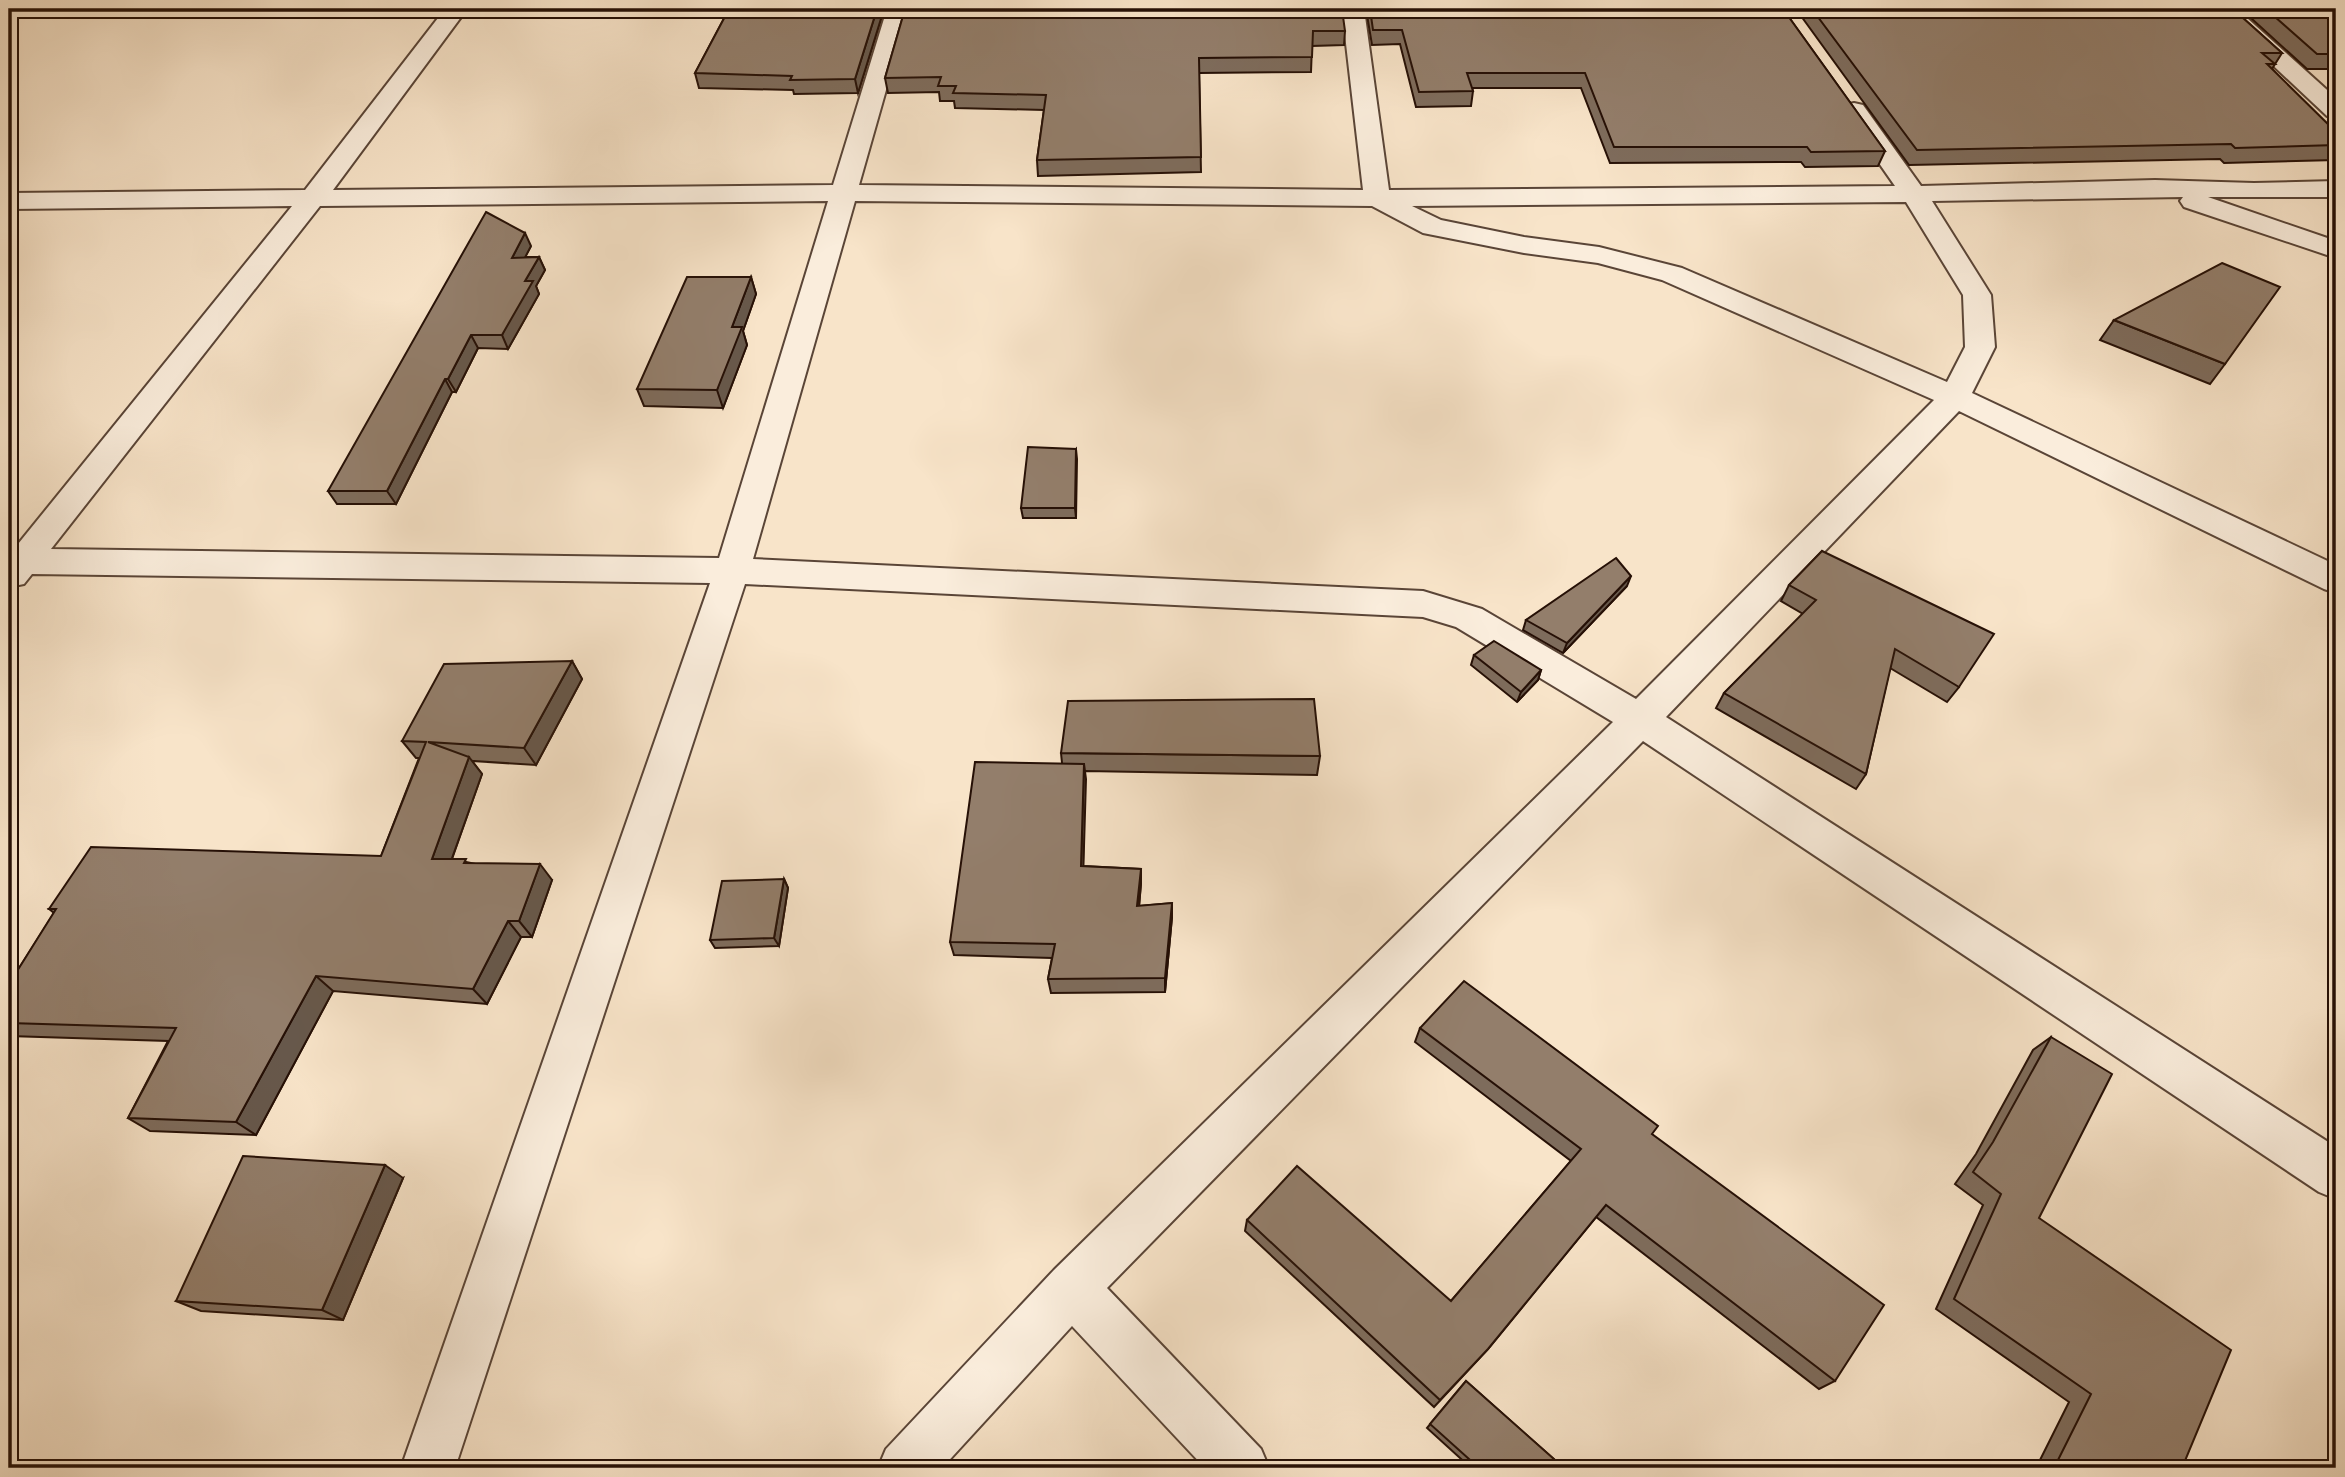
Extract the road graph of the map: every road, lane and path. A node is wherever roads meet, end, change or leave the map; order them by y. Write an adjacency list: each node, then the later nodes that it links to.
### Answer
1 (456, 9): 12 (street)
2 (898, 9): 9 (street)
3 (1353, 9): 11 (street)
4 (2224, 9): 6 (street)
5 (1844, 96): 10 (street)
6 (2336, 111)
7 (2155, 188): 8 (street); 10 (street); 14 (street)
8 (2336, 189)
9 (844, 193): 11 (street); 12 (street); 17 (street)
10 (1913, 194): 11 (street); 15 (street)
11 (1377, 198): 15 (street)
12 (312, 200): 13 (street); 16 (street)
13 (9, 201)
14 (2336, 250)
15 (1955, 397): 18 (street); 19 (street)
16 (13, 567): 17 (street)
17 (732, 571): 19 (street); 22 (street)
18 (2336, 580)
19 (1640, 720): 20 (street); 21 (street)
20 (2336, 1175)
21 (1072, 1288): 23 (street); 24 (street)
22 (428, 1468)
23 (905, 1468)
24 (1242, 1468)

